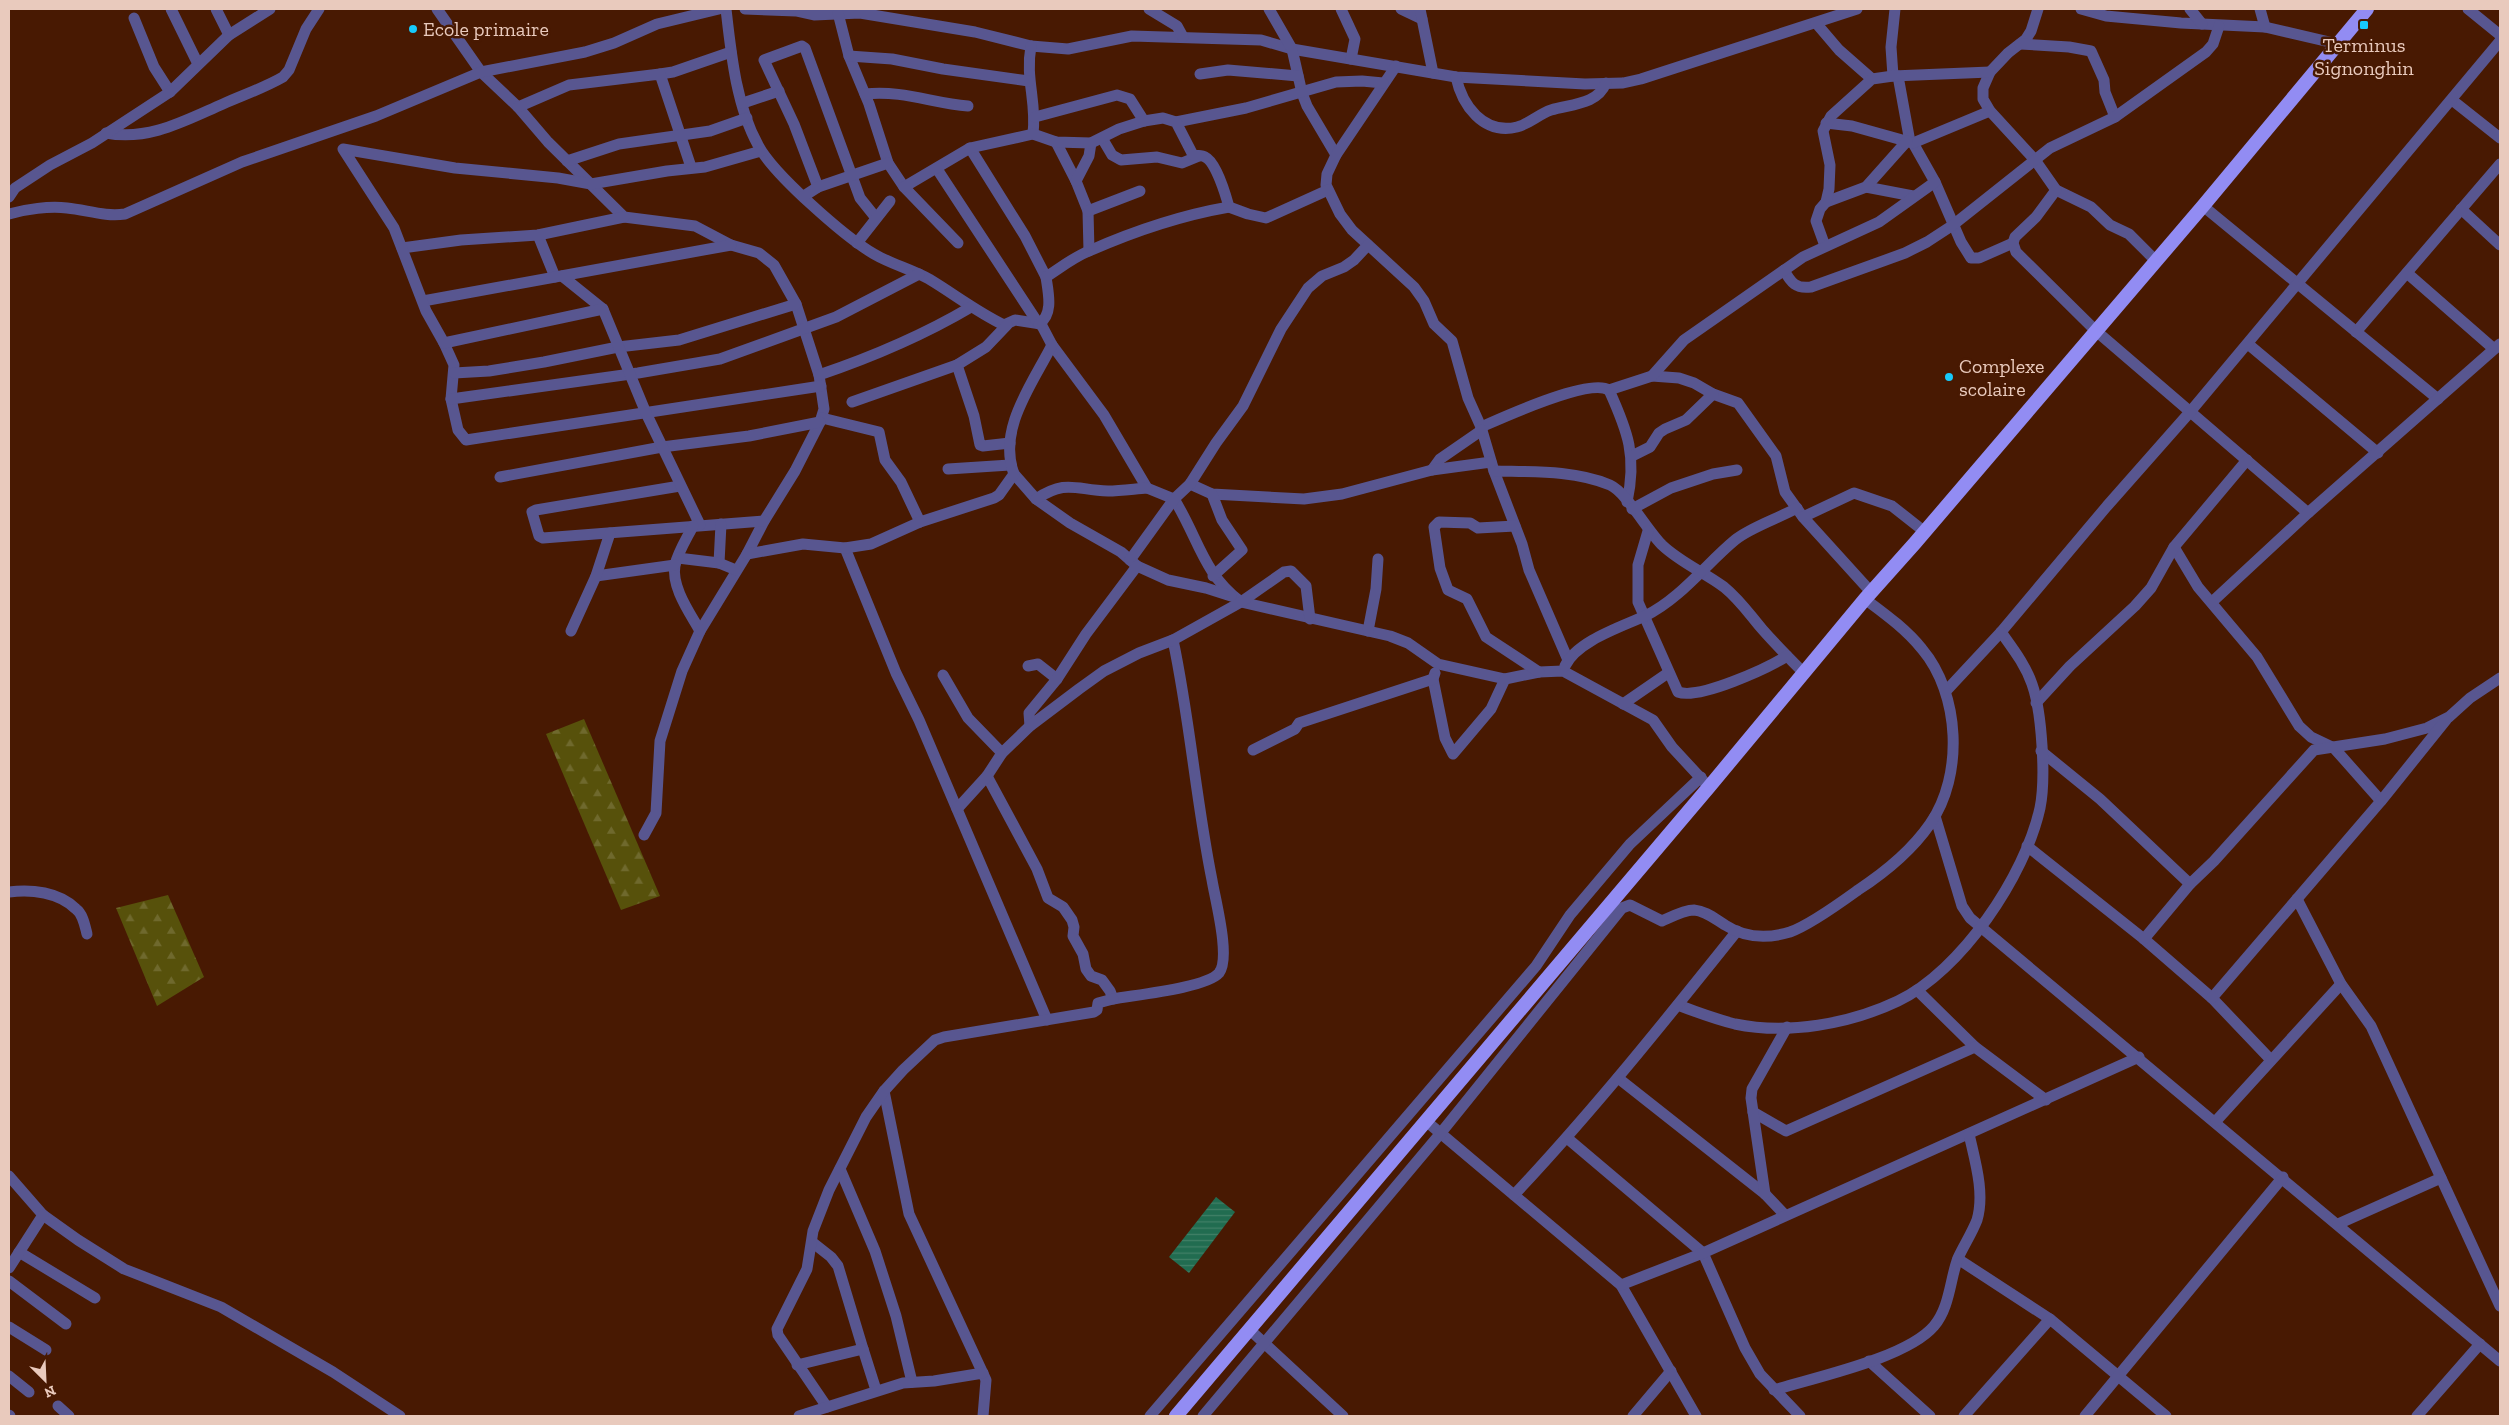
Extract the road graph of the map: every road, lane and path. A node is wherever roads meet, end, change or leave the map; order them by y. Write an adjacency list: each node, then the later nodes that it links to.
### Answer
1 (171, 9): 41 (street)
2 (216, 9): 30 (street)
3 (270, 9): 21 (street)
4 (319, 9): 70 (street)
5 (436, 9): 43 (street)
6 (719, 9): 43 (street)
7 (726, 9): 38 (street)
8 (745, 9): 22 (street)
9 (1149, 9): 32 (street)
10 (1269, 9): 37 (street)
11 (1341, 9): 40 (street)
12 (1401, 9): 24 (street)
13 (1857, 9): 26 (street)
14 (1895, 9): 49 (street)
15 (2038, 9): 34 (street)
16 (2081, 9): 27 (street)
17 (2190, 9): 27 (street)
18 (2260, 9): 29 (street)
19 (2367, 9): 35 (highway)
20 (2468, 9): 31 (street)
21 (255, 12): 30 (street)
22 (838, 13): 23 (street); 39 (street)
23 (885, 13): 36 (street)
24 (1421, 14): 45 (street)
25 (134, 18): 56 (street)
26 (1816, 23): 51 (street); 54 (street)
27 (2202, 24): 28 (street)
28 (2219, 26): 29 (street); 65 (street)
29 (2265, 27): 35 (street)
30 (229, 35): 41 (street)
31 (2500, 35)
32 (1183, 37): 36 (street); 37 (street)
33 (2500, 40): 59 (street)
34 (2020, 44): 44 (street); 65 (street)
35 (2338, 44): 104 (highway)
36 (1031, 46): 52 (street)
37 (1292, 49): 40 (street); 48 (street)
38 (731, 52): 46 (street); 60 (street)
39 (849, 56): 52 (street); 58 (street)
40 (1351, 59): 42 (street)
41 (198, 64): 56 (street)
42 (1396, 66): 45 (street); 53 (street)
43 (481, 72): 62 (street); 71 (street)
44 (1990, 72): 49 (street); 63 (street)
45 (1433, 73): 50 (street)
46 (660, 74): 62 (street); 73 (street)
47 (1200, 74): 48 (street)
48 (1298, 76): 57 (street)
49 (1895, 76): 51 (street); 77 (street)
50 (1456, 77): 54 (street); 54 (street)
51 (1872, 79): 69 (street)
52 (1029, 81): 64 (street)
53 (1383, 83): 57 (street); 81 (street)
54 (1606, 83)
55 (779, 91): 60 (street); 89 (street); 93 (street)
56 (170, 92): 70 (street)
57 (1302, 93): 68 (street); 81 (street)
58 (865, 94): 61 (street); 85 (street)
59 (2452, 100): 74 (street); 128 (street)
60 (743, 103): 66 (street)
61 (968, 106)
62 (518, 107): 84 (street)
63 (1990, 110): 77 (street); 83 (street)
64 (1035, 116): 67 (street); 72 (street)
65 (2115, 117): 83 (street)
66 (747, 118): 73 (street); 80 (street)
67 (1144, 121): 68 (street); 75 (street)
68 (1176, 122): 82 (street)
69 (1826, 123): 77 (street); 103 (street)
70 (106, 134): 101 (street)
71 (325, 134): 79 (street); 108 (street)
72 (1033, 134): 76 (street); 78 (street)
73 (681, 136): 84 (street); 87 (street)
74 (2500, 138)
75 (1096, 141): 76 (street); 82 (street); 90 (street)
76 (1056, 142): 90 (street)
77 (1910, 142): 91 (street); 95 (street)
78 (970, 148): 88 (street); 127 (street)
79 (343, 149): 92 (street); 120 (street)
80 (761, 151): 87 (street); 99 (street)
81 (1336, 155): 97 (street)
82 (1199, 156): 105 (street)
83 (2034, 160): 98 (street); 111 (street)
84 (567, 161): 92 (street)
85 (888, 163): 89 (street); 94 (street)
86 (2500, 164): 106 (street)
87 (691, 167): 92 (street)
88 (937, 169): 94 (street); 133 (street)
89 (852, 174): 93 (street); 110 (street)
90 (1076, 181): 107 (street)
91 (1935, 182): 100 (street); 111 (street)
92 (591, 184): 109 (street)
93 (818, 187): 99 (street)
94 (904, 187): 114 (street)
95 (1866, 187): 100 (street); 103 (street)
96 (1140, 190): 107 (street)
97 (1328, 190): 105 (street); 117 (street)
98 (2056, 190): 115 (street); 122 (street)
99 (804, 196): 113 (street)
100 (1913, 196): 119 (street)
101 (9, 197)
102 (890, 201): 110 (street)
103 (1826, 202): 119 (street)
104 (2203, 206): 122 (highway); 128 (street)
105 (1229, 207): 121 (street)
106 (2461, 210): 118 (street); 124 (street)
107 (1088, 211): 121 (street)
108 (9, 214)
109 (624, 217): 112 (street); 116 (street)
110 (876, 218): 113 (street)
111 (1953, 225): 115 (street); 123 (street)
112 (538, 235): 120 (street); 126 (street)
113 (857, 243): 125 (street)
114 (958, 243)
115 (2013, 243): 136 (street)
116 (731, 245): 126 (street); 130 (street)
117 (1368, 245): 156 (street); 168 (street)
118 (2500, 245)
119 (1825, 246): 123 (street)
120 (402, 248): 129 (street)
121 (1089, 251): 127 (street)
122 (2155, 260): 136 (highway)
123 (1784, 270): 146 (street)
124 (2407, 272): 137 (street); 142 (street)
125 (919, 274): 131 (street); 135 (street)
126 (558, 276): 129 (street); 132 (street)
127 (1046, 277): 133 (street)
128 (2297, 284): 137 (street); 139 (street)
129 (423, 301): 138 (street)
130 (796, 304): 135 (street); 141 (street)
131 (971, 307): 134 (street); 147 (street)
132 (602, 309): 138 (street); 141 (street)
133 (1039, 323): 134 (street); 140 (street)
134 (1007, 325): 143 (street)
135 (804, 330): 145 (street); 147 (street)
136 (2096, 330): 153 (street); 183 (highway)
137 (2356, 332): 151 (street)
138 (444, 343): 144 (street)
139 (2248, 344): 153 (street); 159 (street)
140 (1052, 345): 157 (street); 170 (street)
141 (618, 347): 144 (street); 145 (street)
142 (2497, 347): 151 (street)
143 (957, 365): 152 (street); 157 (street)
144 (454, 373): 150 (street)
145 (628, 375): 150 (street); 154 (street)
146 (1652, 376): 148 (street); 149 (street)
147 (820, 380): 154 (street); 155 (street)
148 (1609, 390): 156 (street); 160 (street)
149 (1713, 394): 160 (street); 175 (street)
150 (451, 399): 154 (street)
151 (2438, 399): 159 (street)
152 (852, 402)
153 (2190, 412): 161 (street); 204 (street)
154 (646, 413): 158 (street)
155 (821, 420): 158 (street); 177 (street); 178 (street)
156 (1482, 429): 162 (street); 165 (street)
157 (1010, 443): 164 (street)
158 (662, 447): 167 (street); 169 (street)
159 (2378, 452): 176 (street)
160 (1632, 456): 174 (street)
161 (2247, 460): 176 (street); 185 (street)
162 (1492, 467): 165 (street); 174 (street); 181 (street)
163 (948, 469): 164 (street)
164 (1012, 470): 172 (street); 178 (street)
165 (1432, 470): 171 (street)
166 (1737, 470): 174 (street)
167 (500, 477)
168 (1190, 484): 171 (street); 173 (street)
169 (680, 486): 180 (street); 184 (street)
170 (1147, 488): 172 (street); 173 (street)
171 (1212, 494): 195 (street)
172 (1036, 499): 191 (street)
173 (1174, 500): 191 (street); 195 (street)
174 (1630, 506): 182 (street)
175 (1800, 513): 183 (street); 193 (street); 196 (street)
176 (2308, 513): 198 (street)
177 (764, 521): 179 (street); 187 (street)
178 (920, 522): 186 (street)
179 (721, 524): 180 (street); 190 (street)
180 (696, 525): 184 (street); 189 (street)
181 (1515, 526): 208 (street); 210 (street)
182 (1648, 531): 193 (street); 199 (street)
183 (1925, 532): 196 (highway)
184 (610, 533): 194 (street)
185 (2174, 547): 198 (street); 219 (street)
186 (845, 548): 187 (street); 230 (street)
187 (747, 554): 192 (street)
188 (1378, 559): 203 (street)
189 (677, 561): 190 (street); 194 (street); 202 (street)
190 (719, 563): 192 (street)
191 (1134, 563): 197 (street); 216 (street)
192 (736, 570): 202 (street)
193 (1700, 573): 199 (street); 206 (street)
194 (596, 576): 201 (street)
195 (1213, 576): 197 (street)
196 (1868, 596): 212 (highway); 218 (street)
197 (1238, 600): 200 (street); 200 (street); 205 (street)
198 (2212, 602): 223 (street)
199 (1644, 616): 208 (street); 211 (street)
200 (1310, 619): 203 (street)
201 (571, 631)
202 (700, 631): 232 (street)
203 (1368, 631): 207 (street)
204 (2001, 632): 218 (street); 219 (street)
205 (1173, 640): 222 (street); 244 (street)
206 (1787, 656): 211 (street); 212 (street)
207 (1438, 664): 214 (street); 217 (street)
208 (1565, 665): 210 (street); 220 (street)
209 (1028, 666): 216 (street)
210 (1539, 672): 217 (street)
211 (1668, 673): 220 (street)
212 (1804, 673): 228 (highway)
213 (943, 675): 226 (street)
214 (1433, 678): 217 (street); 224 (street)
215 (2500, 678): 221 (street)
216 (1058, 679): 222 (street)
217 (1505, 679)
218 (1946, 691): 231 (street)
219 (2036, 702): 225 (street)
220 (1623, 704): 228 (street)
221 (2449, 717): 223 (street); 229 (street)
222 (1030, 726): 226 (street)
223 (2334, 748): 229 (street); 234 (street)
224 (1253, 750)
225 (2041, 751): 233 (street); 234 (street)
226 (1002, 753): 227 (street)
227 (987, 776): 230 (street); 244 (street)
228 (1705, 782): 255 (highway); 304 (street)
229 (2381, 801): 236 (street)
230 (957, 810): 246 (street)
231 (1934, 816): 237 (street); 238 (street)
232 (644, 835)
233 (2028, 846): 237 (street); 240 (street)
234 (2190, 884): 240 (street)
235 (9, 892): 239 (street)
236 (2297, 900): 241 (street); 243 (street)
237 (1982, 928): 242 (street); 249 (street)
238 (1737, 931): 245 (street); 257 (street)
239 (87, 934)
240 (2144, 939): 243 (street)
241 (2340, 984): 250 (street); 263 (street)
242 (1917, 990): 247 (street); 248 (street)
243 (2212, 998): 250 (street)
244 (1113, 999): 246 (street)
245 (1678, 1005): 247 (street); 251 (street)
246 (1047, 1020): 252 (street)
247 (1787, 1027): 254 (street)
248 (1975, 1047): 253 (street); 254 (street)
249 (2139, 1057): 253 (street); 256 (street)
250 (2271, 1060): 256 (street)
251 (1618, 1078): 259 (street); 264 (street)
252 (884, 1091): 260 (street); 290 (street)
253 (2046, 1100): 258 (street)
254 (1753, 1112): 264 (street)
255 (1426, 1121): 257 (street); 281 (highway)
256 (2216, 1122): 262 (street)
257 (1440, 1134): 265 (street); 282 (street)
258 (1969, 1134): 267 (street); 272 (street)
259 (1567, 1138): 265 (street); 271 (street)
260 (840, 1169): 269 (street); 293 (street)
261 (9, 1176): 266 (street)
262 (2284, 1177): 268 (street); 291 (street)
263 (2441, 1178): 268 (street); 277 (street)
264 (1765, 1194): 267 (street)
265 (1514, 1195): 275 (street)
266 (44, 1214): 270 (street); 301 (street)
267 (1785, 1215): 271 (street)
268 (2338, 1224): 283 (street)
269 (812, 1242): 285 (street); 288 (street)
270 (19, 1252): 273 (street); 276 (street)
271 (1703, 1253): 275 (street); 295 (street)
272 (1958, 1259): 278 (street); 286 (street)
273 (9, 1268)
274 (9, 1281): 279 (street)
275 (1621, 1285): 289 (street)
276 (95, 1298)
277 (2500, 1306)
278 (2050, 1319): 291 (street); 311 (street)
279 (66, 1324)
280 (9, 1327): 284 (street)
281 (1250, 1330): 282 (street); 305 (highway)
282 (1264, 1342): 299 (street); 306 (street)
283 (2480, 1344): 287 (street); 314 (street)
284 (46, 1350)
285 (863, 1350): 288 (street); 294 (street)
286 (1869, 1361): 295 (street); 310 (street)
287 (2500, 1361)
288 (797, 1366): 298 (street)
289 (1671, 1371): 307 (street); 308 (street)
290 (983, 1373): 293 (street); 303 (street)
291 (2119, 1375): 312 (street); 313 (street)
292 (9, 1376): 296 (street)
293 (912, 1382): 294 (street)
294 (876, 1390): 298 (street)
295 (1774, 1390): 309 (street)
296 (30, 1392)
297 (58, 1406): 300 (street)
298 (826, 1407): 302 (street)
299 (1336, 1414)
300 (69, 1416)
301 (400, 1416)
302 (799, 1416)
303 (983, 1416)
304 (1150, 1416)
305 (1176, 1416)
306 (1203, 1416)
307 (1633, 1416)
308 (1696, 1416)
309 (1800, 1416)
310 (1930, 1416)
311 (1964, 1416)
312 (2085, 1416)
313 (2166, 1416)
314 (2418, 1416)

